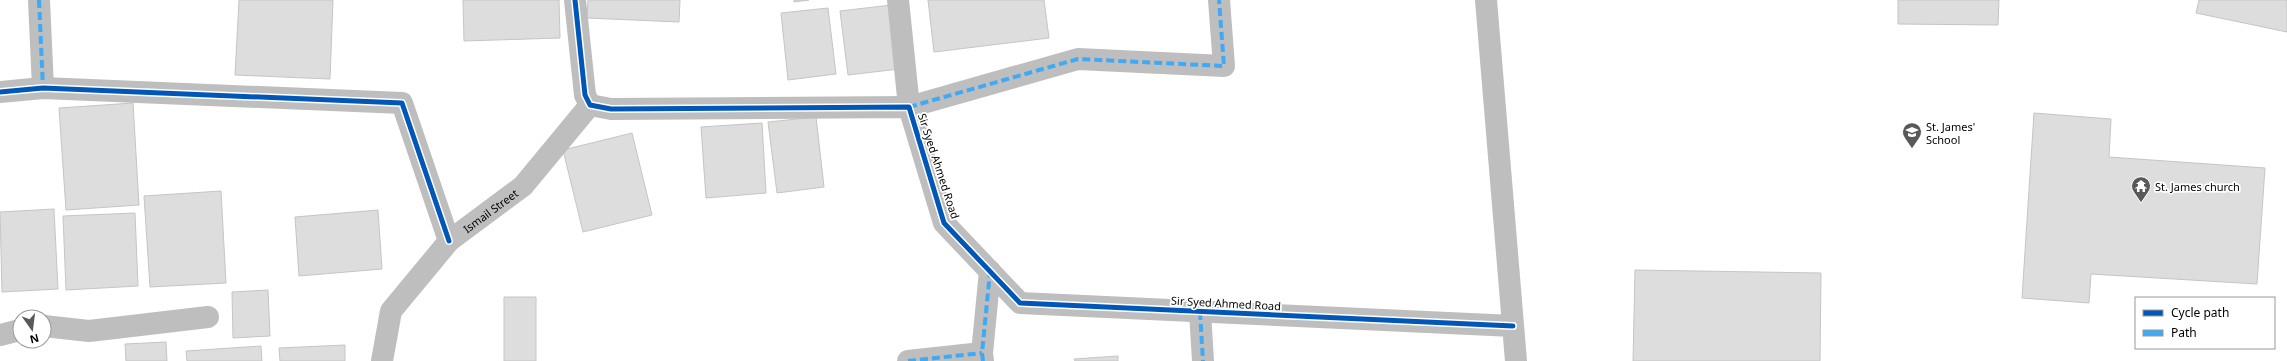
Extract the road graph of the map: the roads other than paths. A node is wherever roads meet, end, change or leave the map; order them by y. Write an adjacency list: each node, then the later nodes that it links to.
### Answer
1 (38, 0): 6 (street)
2 (575, 0): 8 (street)
3 (898, 0): 9 (street)
4 (1219, 0): 9 (street)
5 (1486, 0): 14 (street)
6 (43, 88): 7 (street); 10 (street)
7 (0, 92)
8 (590, 105): 9 (street, Sir Syed Ahmed Road); 10 (street, Ismail Street)
9 (909, 107): 11 (street, Sir Syed Ahmed Road)
10 (449, 241): 19 (street, Ismail Street)
11 (990, 272): 12 (street, Sir Syed Ahmed Road); 18 (street)
12 (1200, 312): 14 (street, Sir Syed Ahmed Road); 21 (street)
13 (208, 317): 15 (street)
14 (1513, 326): 22 (street)
15 (52, 327)
16 (12, 332): 17 (street)
17 (0, 335)
18 (983, 357): 20 (street)
19 (382, 361)
20 (908, 361)
21 (1203, 361)
22 (1516, 361)

